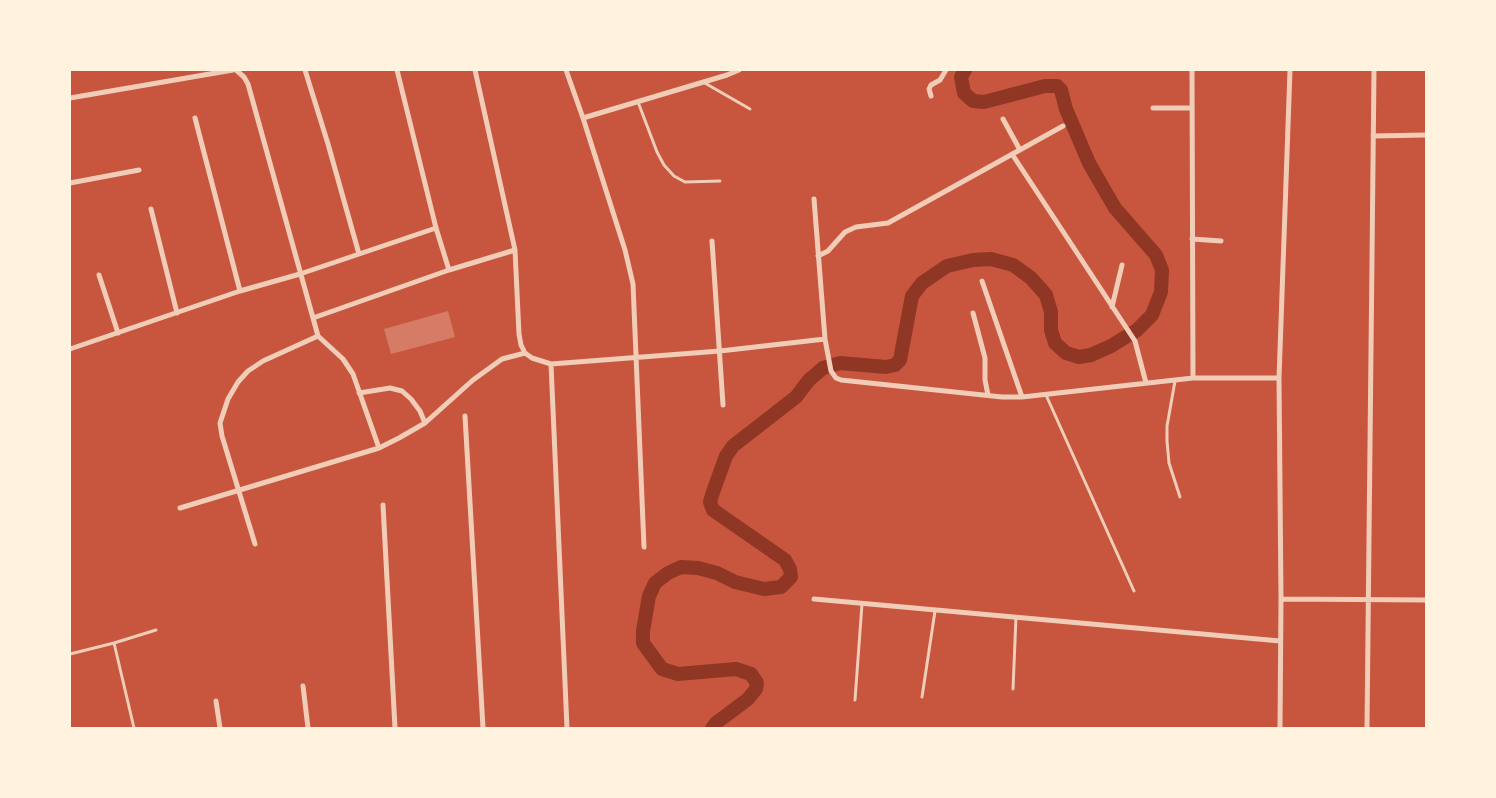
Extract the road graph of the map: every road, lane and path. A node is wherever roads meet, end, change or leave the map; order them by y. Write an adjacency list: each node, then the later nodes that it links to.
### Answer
1 (235, 70): 13 (street); 40 (street)
2 (305, 70): 36 (street)
3 (397, 70): 31 (street)
4 (475, 70): 35 (street)
5 (566, 70): 19 (street)
6 (739, 70): 11 (street)
7 (946, 70): 12 (street)
8 (1192, 70): 16 (street)
9 (1290, 70): 57 (street)
10 (1374, 70): 23 (street)
11 (702, 82): 14 (street); 17 (lane)
12 (931, 96)
13 (70, 98)
14 (638, 101): 19 (street); 27 (lane)
15 (1153, 108): 16 (street)
16 (1191, 108): 32 (street)
17 (750, 109)
18 (195, 118): 43 (street)
19 (583, 118): 54 (street)
20 (1003, 119): 24 (street)
21 (1063, 126): 24 (street)
22 (1426, 135): 23 (street)
23 (1373, 136): 77 (street)
24 (1020, 150): 25 (street)
25 (1012, 154): 37 (street); 44 (street)
26 (139, 170): 28 (street)
27 (720, 182)
28 (70, 183)
29 (814, 199): 37 (street)
30 (151, 209): 45 (street)
31 (436, 228): 36 (street); 39 (street)
32 (1192, 239): 34 (street); 56 (street)
33 (712, 241): 52 (street)
34 (1221, 241)
35 (515, 250): 39 (street); 53 (street)
36 (359, 254): 40 (street)
37 (818, 256): 50 (street)
38 (1122, 265): 44 (street)
39 (449, 270): 47 (street)
40 (300, 274): 43 (street); 47 (street)
41 (99, 275): 48 (street)
42 (982, 281): 63 (street)
43 (240, 291): 45 (street)
44 (1112, 307): 59 (street)
45 (178, 312): 48 (street)
46 (973, 313): 61 (street)
47 (314, 318): 49 (street)
48 (118, 333): 51 (street)
49 (318, 336): 60 (street); 68 (street)
50 (825, 340): 52 (street); 61 (street)
51 (70, 349)
52 (720, 350): 54 (street); 64 (street)
53 (525, 353): 55 (street); 66 (street)
54 (637, 356): 55 (street); 73 (street)
55 (551, 364): 96 (street)
56 (1192, 378): 57 (street); 58 (street)
57 (1279, 378): 75 (street)
58 (1175, 380): 59 (street); 69 (lane)
59 (1146, 383): 62 (street)
60 (359, 392): 66 (street); 67 (street)
61 (988, 395): 63 (street)
62 (1046, 395): 63 (street); 74 (lane)
63 (1022, 397)
64 (723, 405)
65 (465, 416): 95 (street)
66 (425, 423): 67 (street)
67 (379, 448): 68 (street)
68 (238, 490): 71 (street); 72 (street)
69 (1180, 497)
70 (383, 505): 94 (street)
71 (180, 508)
72 (255, 544)
73 (644, 547)
74 (1134, 591)
75 (1281, 598): 77 (street); 83 (street)
76 (814, 599): 79 (street)
77 (1368, 600): 78 (street); 98 (street)
78 (1426, 600)
79 (862, 603): 80 (street); 89 (lane)
80 (936, 610): 81 (street); 88 (lane)
81 (1016, 617): 83 (street); 87 (lane)
82 (156, 630): 84 (lane)
83 (1280, 641): 97 (street)
84 (114, 642): 85 (lane); 91 (lane)
85 (70, 654)
86 (303, 686): 93 (street)
87 (1012, 689)
88 (922, 697)
89 (855, 700)
90 (216, 701): 92 (street)
91 (134, 728)
92 (220, 728)
93 (308, 728)
94 (396, 728)
95 (483, 728)
96 (567, 728)
97 (1280, 728)
98 (1367, 728)

